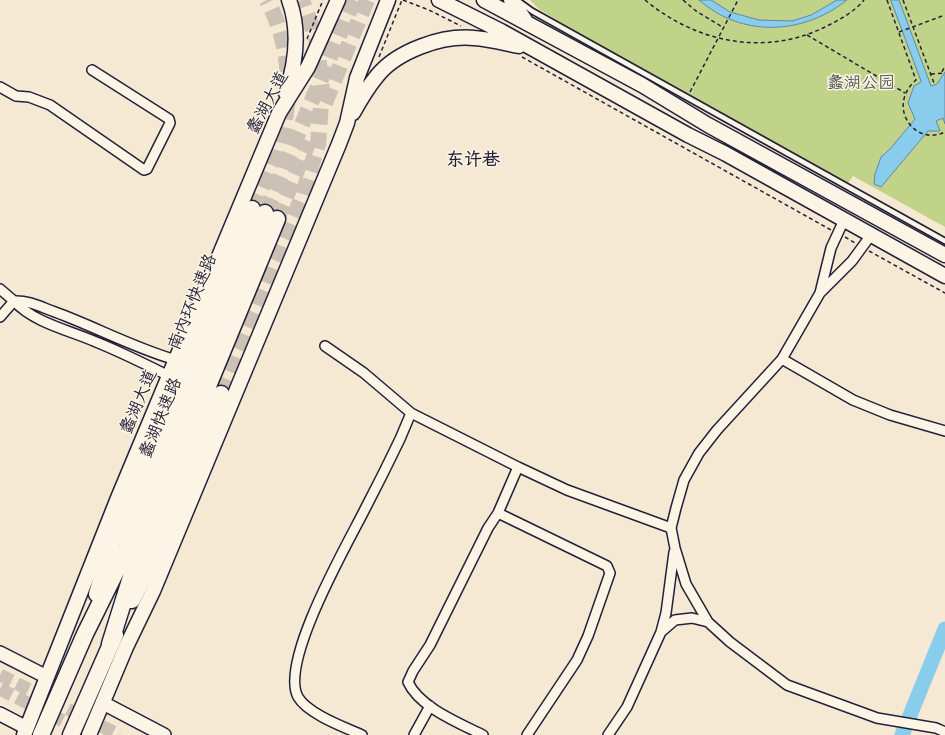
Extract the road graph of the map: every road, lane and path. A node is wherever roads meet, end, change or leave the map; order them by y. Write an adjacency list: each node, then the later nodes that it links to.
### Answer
1 (289, 0): 34 (main road)
2 (338, 0): 34 (main road, 蠡湖大道)
3 (388, 0): 35 (main road)
4 (403, 0): 17 (path); 25 (path)
5 (439, 0): 23 (main road)
6 (484, 0): 16 (main road)
7 (511, 0): 16 (main road)
8 (517, 0): 33 (lane)
9 (645, 0): 22 (path)
10 (683, 0): 19 (path)
11 (738, 0): 19 (path)
12 (864, 0): 21 (path)
13 (887, 0): 20 (path)
14 (903, 0): 18 (path)
15 (945, 15): 18 (path)
16 (526, 22): 42 (main road)
17 (463, 27)
18 (913, 27): 20 (path); 29 (path)
19 (724, 28): 22 (path)
20 (899, 32): 32 (path)
21 (807, 35): 22 (path); 32 (path)
22 (719, 38): 33 (path)
23 (532, 49): 35 (main road); 37 (main road)
24 (518, 55): 38 (path)
25 (377, 63)
26 (945, 66): 28 (path)
27 (92, 70): 31 (street)
28 (944, 72): 29 (path)
29 (931, 75): 30 (path)
30 (934, 84)
31 (0, 87)
32 (905, 93): 36 (path)
33 (687, 97): 40 (lane)
34 (279, 113): 51 (main road, 蠡湖大道)
35 (347, 123): 65 (main road)
36 (945, 132)
37 (844, 220): 38 (street); 39 (main road)
38 (836, 233): 41 (path); 45 (street)
39 (871, 235): 41 (street); 43 (main road)
40 (945, 241)
41 (863, 248): 45 (street); 46 (path)
42 (945, 255)
43 (945, 276)
44 (0, 289): 47 (street)
45 (820, 293): 50 (street)
46 (945, 293)
47 (14, 301): 48 (street); 51 (street); 52 (street)
48 (0, 317)
49 (325, 346): 54 (street)
50 (782, 359): 55 (street); 58 (street)
51 (176, 360): 52 (main road, 蠡湖大道)
52 (169, 376): 64 (main road, 蠡湖大道)
53 (221, 394): 62 (highway)
54 (411, 413): 56 (street); 73 (street)
55 (945, 431)
56 (518, 468): 57 (street); 58 (street)
57 (498, 513): 66 (street); 76 (street)
58 (671, 528): 59 (street)
59 (675, 548): 60 (street); 61 (street)
60 (708, 622): 61 (street); 68 (street)
61 (661, 632): 77 (street)
62 (110, 644): 69 (highway, 蠡湖快速路); 70 (highway)
63 (0, 653): 64 (main road)
64 (47, 677): 69 (main road, 蠡湖大道)
65 (103, 703): 71 (main road); 72 (main road)
66 (430, 706): 74 (street); 75 (street)
67 (0, 714): 69 (main road)
68 (945, 732)
69 (31, 733)
70 (71, 735)
71 (89, 735)
72 (164, 735)
73 (362, 735)
74 (414, 735)
75 (483, 735)
76 (527, 735)
77 (608, 735)

